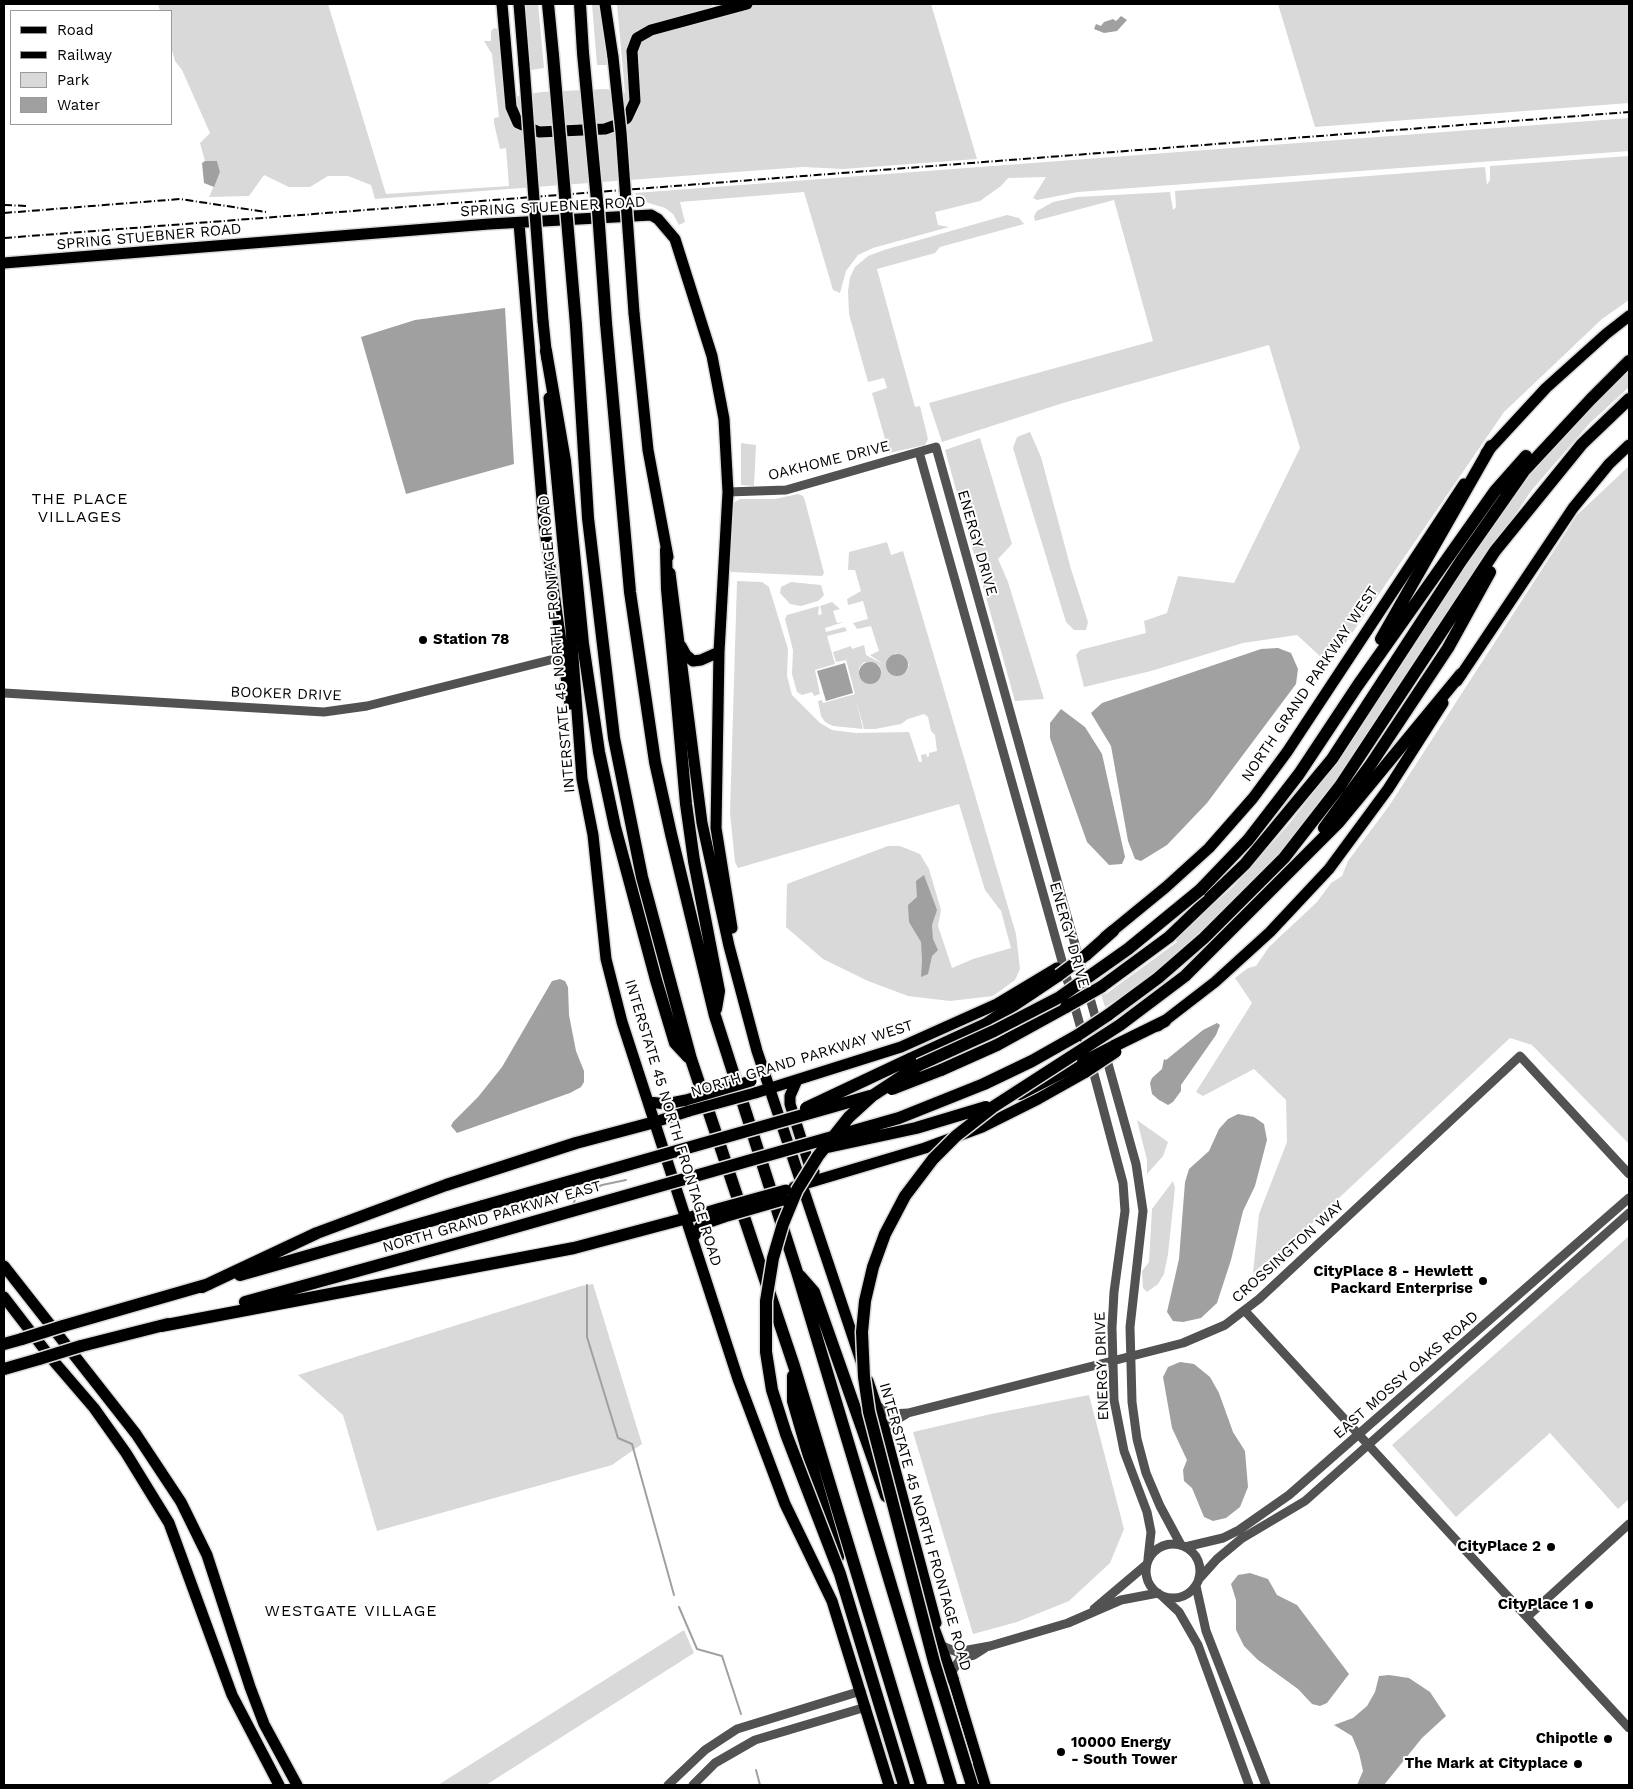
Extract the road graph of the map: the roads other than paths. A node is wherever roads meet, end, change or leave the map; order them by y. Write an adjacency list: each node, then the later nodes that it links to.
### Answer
1 (502, 4): 8 (main road)
2 (519, 4): 12 (main road, INTERSTATE 45 NORTH FRONTAGE ROAD, bridge)
3 (548, 4): 38 (highway, bridge)
4 (580, 4): 36 (highway, bridge)
5 (605, 4): 22 (main road, INTERSTATE 45 NORTH FRONTAGE ROAD, bridge)
6 (719, 4): 8 (main road)
7 (746, 4): 8 (main road)
8 (708, 13)
9 (519, 223): 10 (main road, SPRING STUEBNER ROAD); 20 (main road, SPRING STUEBNER ROAD); 25 (main road)
10 (4, 263)
11 (1629, 316): 17 (main road, NORTH GRAND PARKWAY WEST)
12 (546, 351): 31 (main road, INTERSTATE 45 NORTH FRONTAGE ROAD); 38 (highway)
13 (1629, 361): 14 (highway)
14 (1591, 399): 27 (highway); 45 (highway, NORTH GRAND PARKWAY EAST, bridge)
15 (1629, 399): 21 (highway)
16 (1629, 445): 26 (main road)
17 (1491, 446): 27 (highway); 33 (main road, NORTH GRAND PARKWAY WEST)
18 (936, 448): 19 (street, OAKHOME DRIVE); 29 (street, ENERGY DRIVE)
19 (919, 452): 20 (street, OAKHOME DRIVE); 30 (street, ENERGY DRIVE)
20 (728, 492): 24 (main road, SPRING STUEBNER ROAD)
21 (1512, 532): 32 (highway); 47 (highway, NORTH GRAND PARKWAY EAST, bridge)
22 (666, 550): 23 (main road, INTERSTATE 45 NORTH FRONTAGE ROAD); 36 (highway)
23 (679, 643): 24 (main road); 35 (main road, INTERSTATE 45 NORTH FRONTAGE ROAD)
24 (719, 652): 35 (main road, SPRING STUEBNER ROAD)
25 (562, 657): 28 (street, BOOKER DRIVE); 31 (main road)
26 (1461, 674): 32 (highway); 37 (main road)
27 (1358, 685): 101 (highway, bridge)
28 (4, 693)
29 (1008, 704): 30 (street); 48 (street, ENERGY DRIVE)
30 (991, 709): 49 (street, ENERGY DRIVE)
31 (582, 779): 43 (main road, INTERSTATE 45 NORTH FRONTAGE ROAD)
32 (1296, 866): 104 (highway, bridge)
33 (1113, 931): 34 (highway, bridge)
34 (1058, 971): 41 (main road, NORTH GRAND PARKWAY WEST); 45 (highway, bridge)
35 (742, 995): 39 (main road, INTERSTATE 45 NORTH FRONTAGE ROAD)
36 (715, 1016): 61 (highway)
37 (1165, 1021): 40 (highway, bridge)
38 (690, 1060): 73 (highway)
39 (763, 1066): 42 (main road, INTERSTATE 45 NORTH FRONTAGE ROAD); 44 (main road, bridge)
40 (1084, 1067): 47 (highway, bridge); 51 (main road)
41 (797, 1080): 42 (main road, NORTH GRAND PARKWAY WEST); 51 (main road)
42 (770, 1088): 44 (main road, NORTH GRAND PARKWAY WEST, bridge); 52 (main road, INTERSTATE 45 NORTH FRONTAGE ROAD)
43 (649, 1102): 44 (main road); 46 (main road, INTERSTATE 45 NORTH FRONTAGE ROAD)
44 (687, 1105): 46 (main road, NORTH GRAND PARKWAY WEST)
45 (782, 1121): 64 (highway, NORTH GRAND PARKWAY EAST, bridge)
46 (655, 1122): 58 (main road, INTERSTATE 45 NORTH FRONTAGE ROAD); 64 (highway)
47 (752, 1161): 67 (highway, NORTH GRAND PARKWAY EAST, bridge)
48 (1136, 1164): 49 (street); 70 (street, ENERGY DRIVE)
49 (1120, 1169): 71 (street, ENERGY DRIVE)
50 (1629, 1174): 66 (street, CROSSINGTON WAY)
51 (826, 1178): 52 (main road)
52 (801, 1185): 53 (main road); 55 (main road, INTERSTATE 45 NORTH FRONTAGE ROAD)
53 (787, 1195): 55 (main road); 56 (main road, bridge)
54 (1629, 1198): 62 (street, EAST MOSSY OAKS ROAD)
55 (808, 1207): 76 (main road, INTERSTATE 45 NORTH FRONTAGE ROAD)
56 (722, 1212): 58 (main road); 59 (main road)
57 (1629, 1213): 63 (street, EAST MOSSY OAKS ROAD)
58 (687, 1218): 59 (main road, INTERSTATE 45 NORTH FRONTAGE ROAD); 67 (highway)
59 (693, 1238): 92 (main road, INTERSTATE 45 NORTH FRONTAGE ROAD)
60 (4, 1266): 75 (main road)
61 (797, 1272): 91 (highway); 103 (highway)
62 (1544, 1272): 63 (street); 69 (street, EAST MOSSY OAKS ROAD)
63 (1552, 1281): 72 (street, EAST MOSSY OAKS ROAD)
64 (202, 1286): 68 (highway, NORTH GRAND PARKWAY EAST, bridge)
65 (4, 1298): 77 (main road)
66 (1245, 1311): 70 (street, CROSSINGTON WAY); 80 (street)
67 (161, 1326): 74 (highway, NORTH GRAND PARKWAY EAST, bridge)
68 (4, 1344)
69 (1454, 1352): 72 (street); 80 (street, EAST MOSSY OAKS ROAD)
70 (1130, 1356): 71 (street, CROSSINGTON WAY); 83 (street, ENERGY DRIVE)
71 (1114, 1361): 78 (street, CROSSINGTON WAY); 84 (street, ENERGY DRIVE)
72 (1463, 1361): 81 (street, EAST MOSSY OAKS ROAD)
73 (794, 1366): 101 (highway); 102 (highway)
74 (4, 1369)
75 (106, 1398): 77 (main road); 95 (main road)
76 (877, 1406): 78 (street, CROSSINGTON WAY); 79 (main road, INTERSTATE 45 NORTH FRONTAGE ROAD)
77 (94, 1408): 96 (main road)
78 (908, 1413): 79 (street, CROSSINGTON WAY)
79 (885, 1432): 89 (main road, INTERSTATE 45 NORTH FRONTAGE ROAD)
80 (1359, 1436): 81 (street); 83 (street, EAST MOSSY OAKS ROAD)
81 (1369, 1445): 85 (street, EAST MOSSY OAKS ROAD); 88 (street)
82 (1629, 1524): 88 (street)
83 (1183, 1546): 84 (street); 85 (street)
84 (1147, 1562): 86 (street); 87 (street)
85 (1198, 1583): 86 (street); 107 (street)
86 (1160, 1595): 87 (street); 106 (street)
87 (1092, 1611): 90 (street)
88 (1527, 1617): 94 (street)
89 (942, 1646): 90 (street); 91 (main road, INTERSTATE 45 NORTH FRONTAGE ROAD)
90 (990, 1646): 91 (street)
91 (952, 1676): 105 (main road, INTERSTATE 45 NORTH FRONTAGE ROAD)
92 (861, 1691): 93 (main road, INTERSTATE 45 NORTH FRONTAGE ROAD); 98 (street)
93 (866, 1708): 99 (street); 100 (main road, INTERSTATE 45 NORTH FRONTAGE ROAD)
94 (1629, 1728)
95 (290, 1772): 96 (main road); 97 (main road)
96 (278, 1784)
97 (297, 1785)
98 (668, 1785)
99 (693, 1785)
100 (889, 1785)
101 (903, 1785)
102 (921, 1785)
103 (951, 1785)
104 (972, 1785)
105 (985, 1785)
106 (1249, 1785)
107 (1266, 1785)

